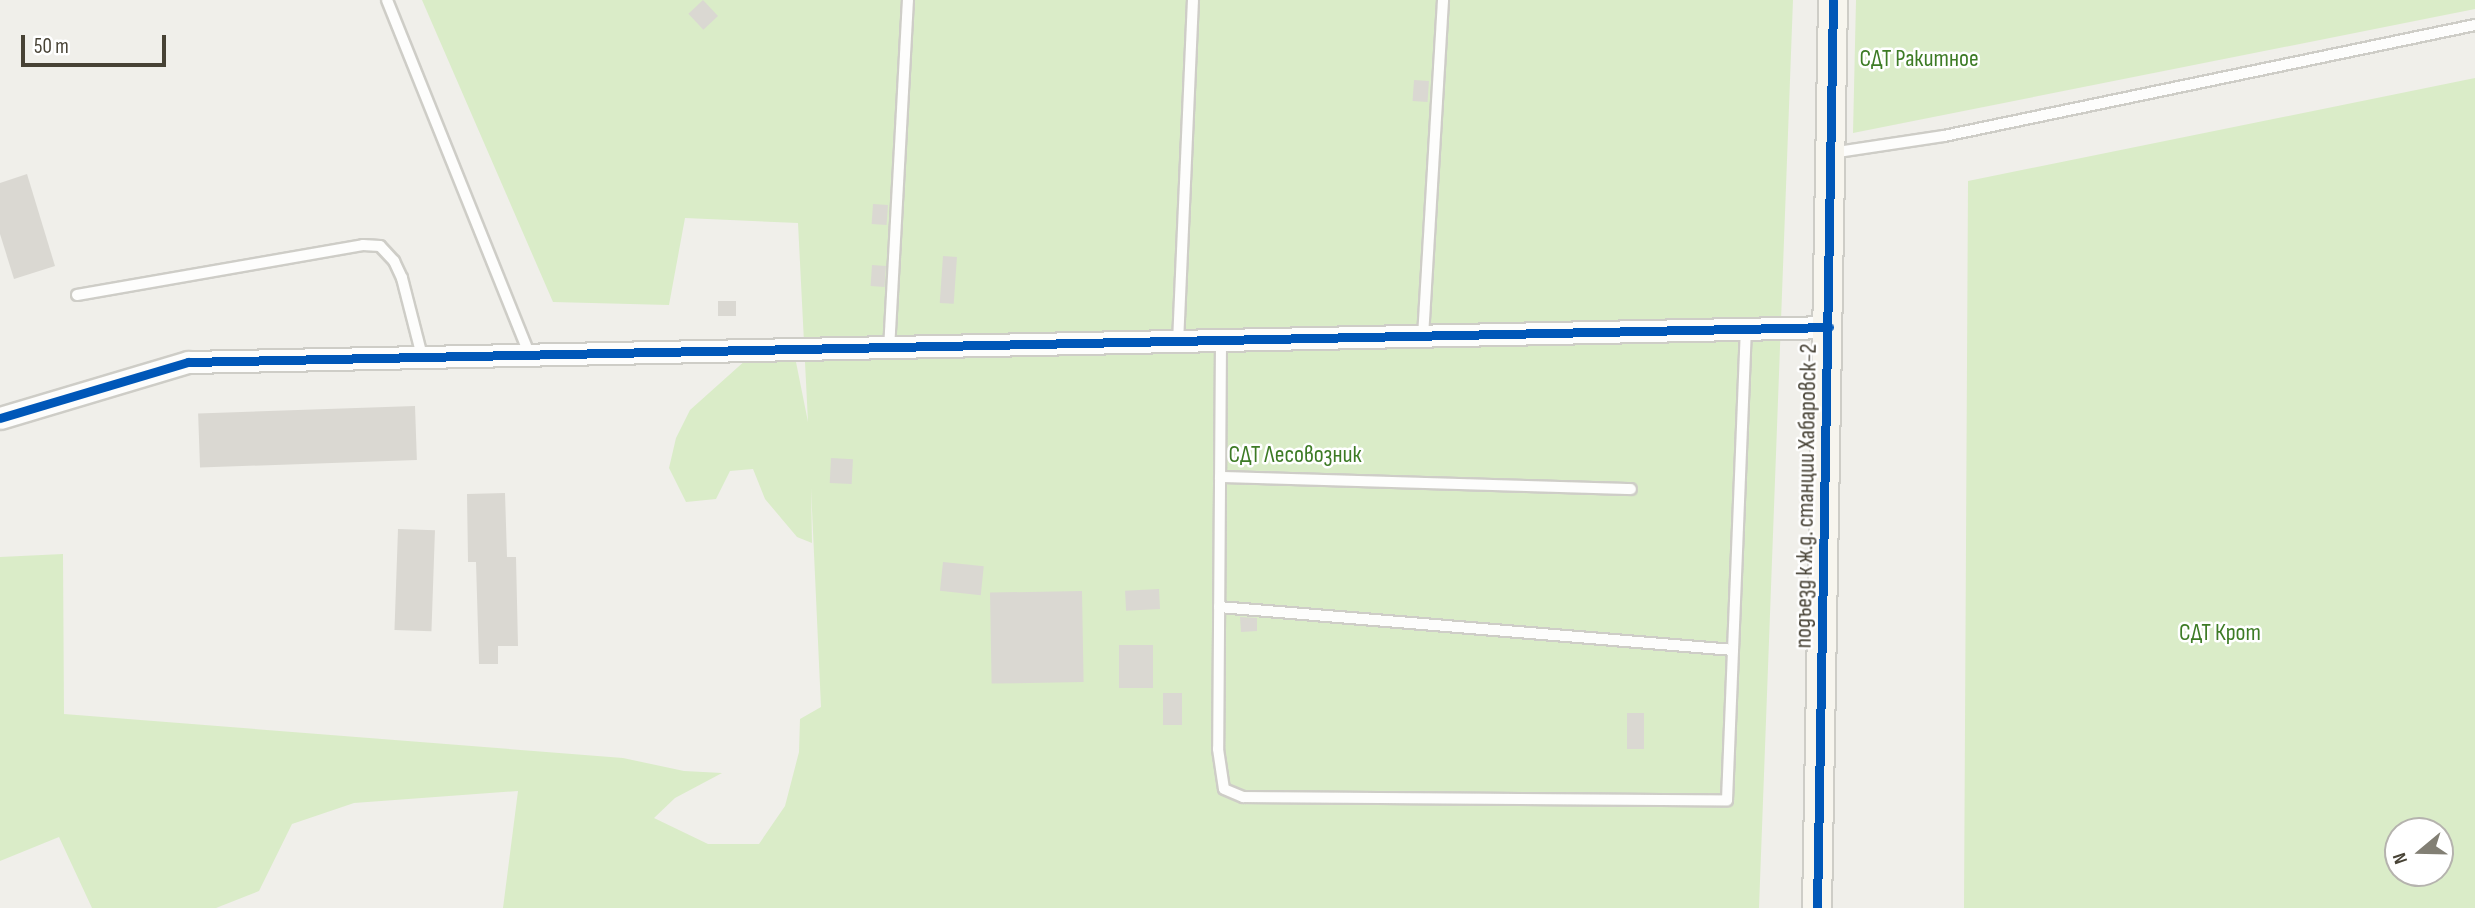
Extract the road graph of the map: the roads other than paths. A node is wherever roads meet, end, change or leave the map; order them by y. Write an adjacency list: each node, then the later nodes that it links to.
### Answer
1 (387, 0): 15 (lane)
2 (908, 0): 14 (lane)
3 (1193, 0): 13 (lane)
4 (1443, 0): 11 (lane)
5 (1833, 0): 7 (street, подъезд к ж.д. станции Хабаровск-2)
6 (2475, 25): 7 (lane)
7 (1831, 153): 9 (street, подъезд к ж.д. станции Хабаровск-2)
8 (77, 295): 16 (lane)
9 (1829, 327): 10 (street); 22 (street, подъезд к ж.д. станции Хабаровск-2)
10 (1746, 329): 11 (street); 21 (lane)
11 (1423, 337): 12 (street)
12 (1221, 342): 13 (street); 18 (lane)
13 (1178, 343): 14 (street)
14 (890, 350): 15 (street)
15 (531, 358): 16 (street)
16 (423, 360): 17 (street)
17 (0, 418)
18 (1220, 477): 19 (lane); 20 (lane)
19 (1631, 489)
20 (1219, 607): 21 (lane); 21 (lane)
21 (1733, 650)
22 (1816, 908)

